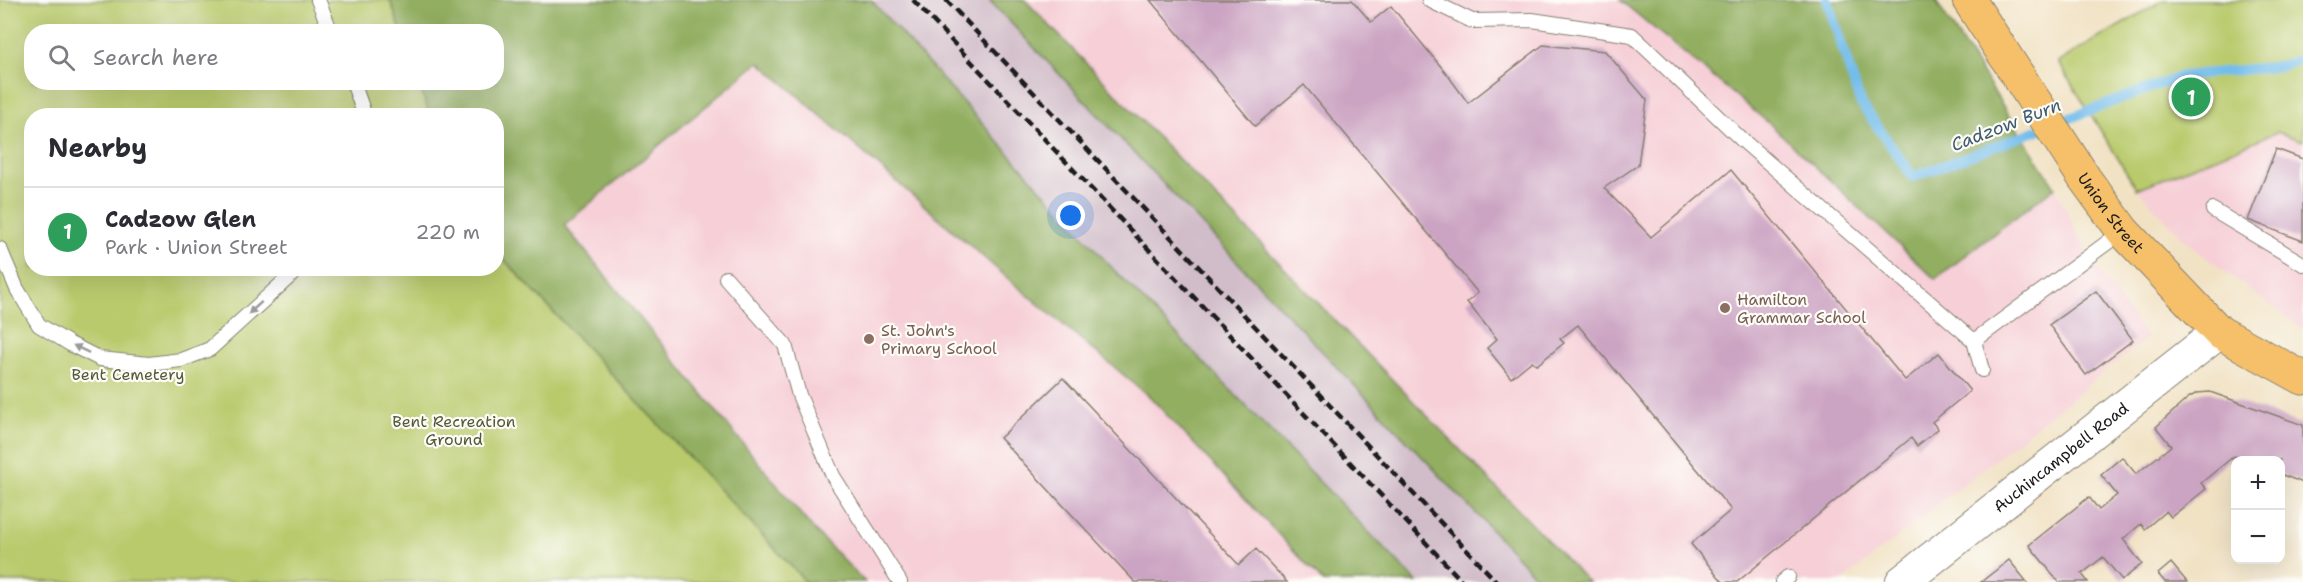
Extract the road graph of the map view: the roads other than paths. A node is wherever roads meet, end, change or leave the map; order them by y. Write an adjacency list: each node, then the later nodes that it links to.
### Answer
1 (318, 0): 4 (lane)
2 (1429, 0): 14 (lane)
3 (1970, 0): 8 (main road, Union Street)
4 (328, 24)
5 (356, 90): 6 (lane)
6 (362, 108)
7 (2213, 210): 10 (lane)
8 (2123, 231): 13 (main road, Union Street); 14 (lane)
9 (0, 249): 11 (lane, one-way to 9)
10 (2303, 264)
11 (290, 276)
12 (726, 278): 17 (lane)
13 (2219, 332): 16 (main road, Union Street); 18 (street, Auchincampbell Road)
14 (1974, 340): 15 (lane)
15 (1982, 370)
16 (2303, 378)
17 (900, 582)
18 (1902, 582)

